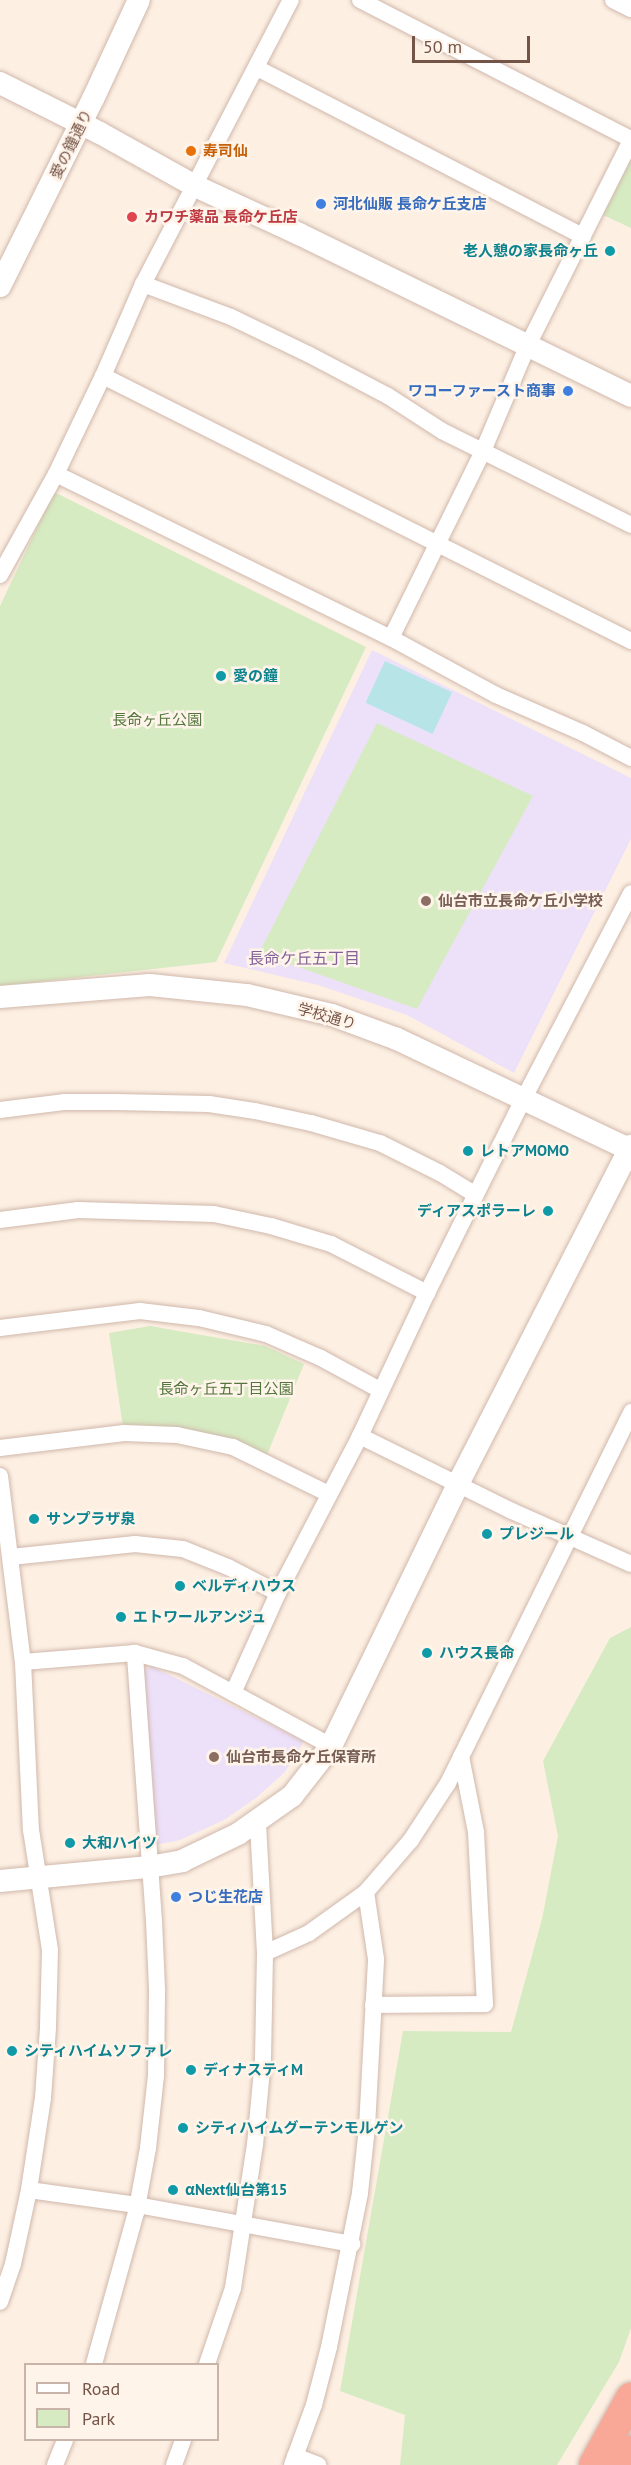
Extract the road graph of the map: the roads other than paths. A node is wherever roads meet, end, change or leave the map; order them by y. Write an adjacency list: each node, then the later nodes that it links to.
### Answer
1 (139, 0): 8 (street, 愛の鐘通り)
2 (291, 0): 6 (street)
3 (360, 0): 9 (street)
4 (613, 0): 5 (street)
5 (631, 9)
6 (257, 68): 10 (street); 11 (street)
7 (0, 83): 8 (street)
8 (80, 124): 10 (street); 13 (street, 愛の鐘通り)
9 (631, 140): 11 (street)
10 (193, 185): 12 (street); 14 (street)
11 (583, 236): 14 (street)
12 (143, 284): 15 (street); 17 (street)
13 (0, 286)
14 (527, 347): 16 (street); 17 (street)
15 (103, 376): 18 (street); 20 (street)
16 (631, 396)
17 (483, 451): 19 (street); 20 (street)
18 (56, 474): 21 (street); 22 (street)
19 (631, 525)
20 (437, 543): 22 (street); 23 (street)
21 (1, 571)
22 (391, 638): 24 (street)
23 (631, 641)
24 (631, 758)
25 (631, 893): 27 (street)
26 (0, 997): 27 (street, 学校通り)
27 (524, 1098): 29 (street, 学校通り); 30 (street)
28 (0, 1110): 30 (street)
29 (630, 1148): 39 (street)
30 (476, 1195): 32 (street)
31 (0, 1220): 32 (street)
32 (427, 1293): 34 (street)
33 (0, 1328): 34 (street)
34 (380, 1390): 36 (street)
35 (631, 1412): 41 (street)
36 (360, 1436): 39 (street); 40 (street)
37 (0, 1448): 40 (street)
38 (0, 1476): 42 (street)
39 (458, 1484): 41 (street); 48 (street)
40 (328, 1494): 44 (street)
41 (567, 1536): 43 (street); 49 (street)
42 (11, 1557): 44 (street); 46 (street)
43 (631, 1564)
44 (278, 1593): 47 (street)
45 (135, 1653): 46 (street); 47 (street); 51 (street)
46 (23, 1662): 52 (street)
47 (233, 1694): 48 (street)
48 (331, 1746): 50 (street)
49 (461, 1756): 54 (street); 56 (street)
50 (258, 1822): 51 (street); 55 (street)
51 (149, 1867): 52 (street); 58 (street)
52 (37, 1876): 53 (street); 57 (street)
53 (0, 1881)
54 (366, 1893): 55 (street); 56 (street)
55 (265, 1953): 59 (street)
56 (373, 2005): 60 (street)
57 (29, 2190): 58 (street); 61 (street)
58 (137, 2205): 59 (street); 62 (street)
59 (244, 2224): 60 (street); 63 (street)
60 (352, 2244): 68 (street)
61 (0, 2302)
62 (94, 2363)
63 (207, 2363)
64 (631, 2398): 72 (highway)
65 (64, 2441): 69 (street)
66 (182, 2441): 70 (street)
67 (631, 2451): 73 (highway)
68 (293, 2461): 71 (street)
69 (55, 2465)
70 (174, 2465)
71 (318, 2465)
72 (594, 2465)
73 (623, 2465)

